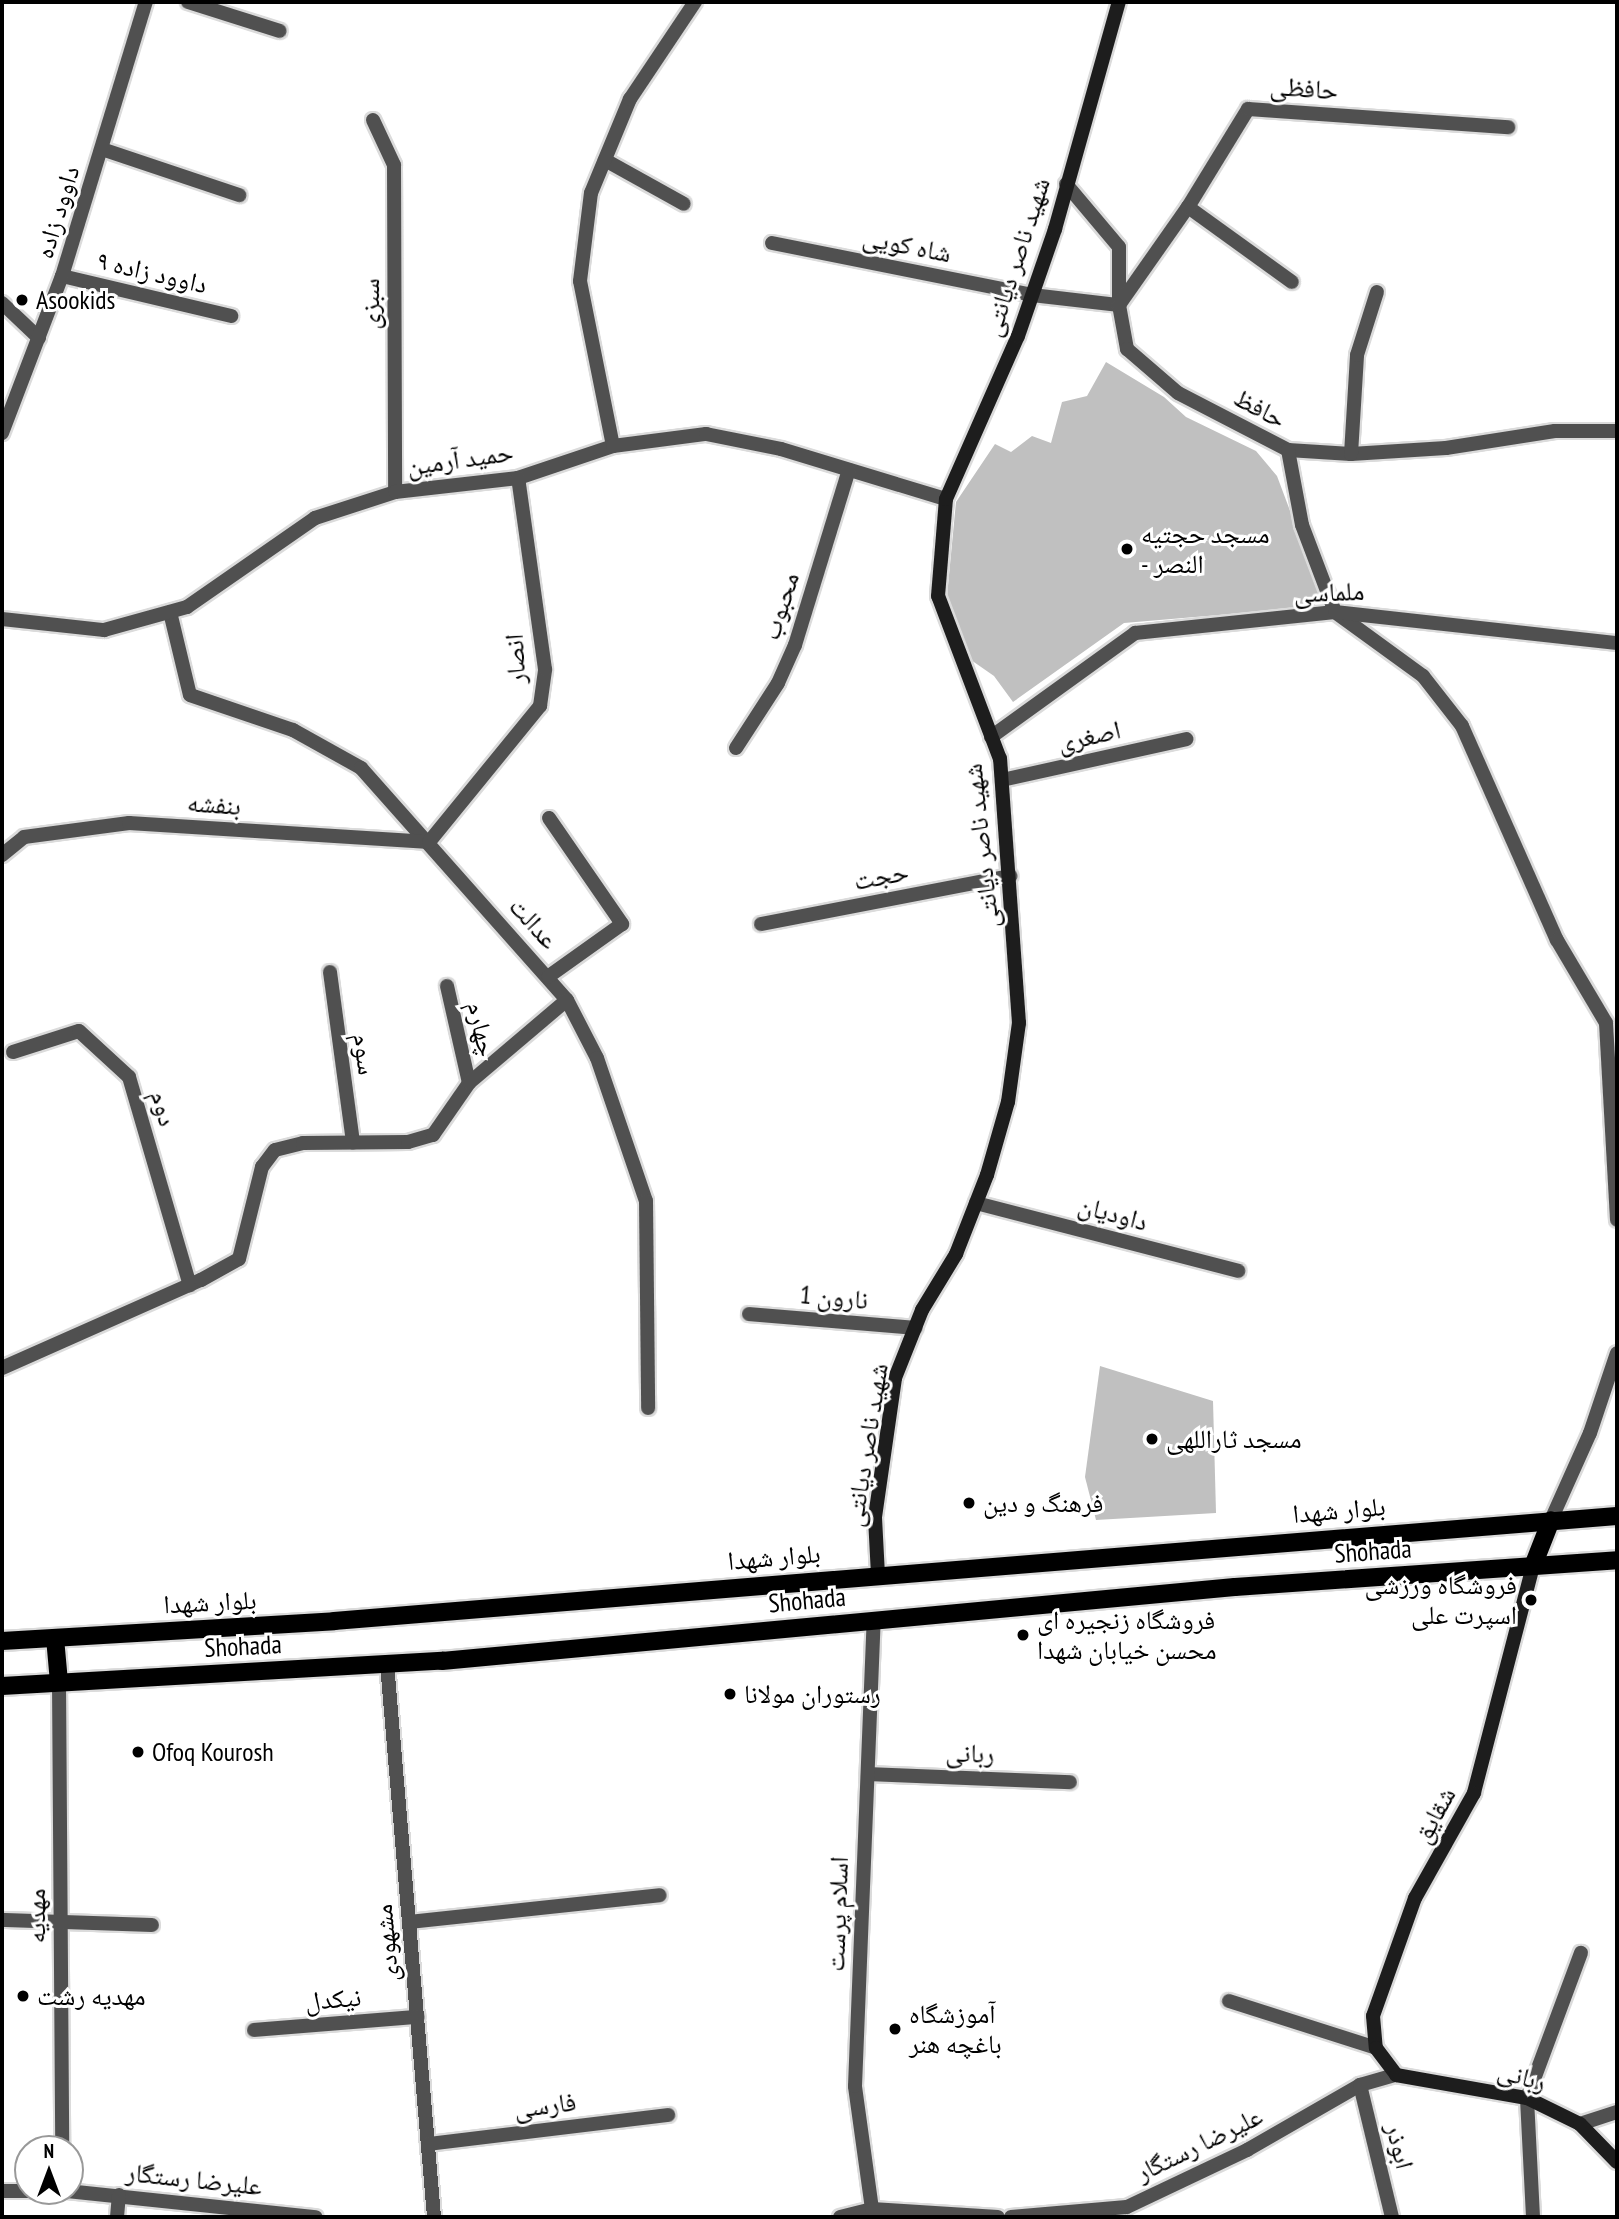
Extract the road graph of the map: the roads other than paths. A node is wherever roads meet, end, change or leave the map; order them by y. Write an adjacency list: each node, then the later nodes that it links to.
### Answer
1 (146, 2): 8 (street, داوود زاده)
2 (188, 2): 5 (street)
3 (695, 2): 9 (street)
4 (1119, 2): 10 (main road, شهید ناصر دیانتی)
5 (280, 31)
6 (373, 120): 30 (street, سبزی)
7 (1508, 127): 13 (street, حافظی)
8 (102, 149): 11 (street); 15 (street, داوود زاده)
9 (605, 160): 12 (street); 25 (street)
10 (1066, 184): 18 (main road, شهید ناصر دیانتی); 20 (street, حافظ)
11 (239, 195)
12 (684, 204)
13 (1188, 207): 16 (street); 20 (street, حافظی)
14 (772, 243): 18 (street, شاه کویی)
15 (62, 276): 21 (street, داوود زاده ۹); 22 (street, داوود زاده)
16 (1292, 282)
17 (1377, 292): 27 (street)
18 (1032, 295): 20 (street, شاه کویی); 31 (main road, شهید ناصر دیانتی)
19 (2, 303): 22 (street)
20 (1119, 305): 26 (street, حافظ)
21 (230, 316)
22 (39, 338): 24 (street, داوود زاده)
23 (1617, 431): 27 (street, حافظ)
24 (2, 433)
25 (613, 446): 28 (street, حمید آرمین); 29 (street, حمید آرمین)
26 (1288, 450): 27 (street, حافظ); 33 (street)
27 (1351, 454)
28 (849, 470): 31 (street, حمید آرمین); 38 (street, محبوب)
29 (518, 478): 30 (street, حمید آرمین); 41 (street, انصار)
30 (395, 492): 32 (street, حمید آرمین)
31 (946, 499): 36 (main road, شهید ناصر دیانتی)
32 (170, 612): 34 (street, حمید آرمین); 41 (street, عدالت)
33 (1335, 612): 35 (street, ملماسی); 36 (street, ملماسی); 53 (street)
34 (2, 620)
35 (1617, 643)
36 (992, 737): 39 (main road, شهید ناصر دیانتی)
37 (1187, 739): 39 (street, اصغری)
38 (736, 748)
39 (1002, 780): 43 (main road, شهید ناصر دیانتی)
40 (549, 818): 46 (street)
41 (429, 842): 42 (street, بنفشه); 46 (street, عدالت)
42 (2, 855)
43 (1010, 876): 44 (street, حجت); 52 (main road, شهید ناصر دیانتی)
44 (761, 924)
45 (330, 972): 51 (street, سوم)
46 (549, 976): 48 (street, عدالت)
47 (447, 986): 50 (street, چهارم)
48 (568, 1000): 50 (street); 60 (street, عدالت)
49 (13, 1052): 55 (street, دوم)
50 (469, 1083): 51 (street)
51 (352, 1142): 55 (street)
52 (976, 1203): 54 (street, داودیان); 57 (main road, شهید ناصر دیانتی)
53 (1617, 1220)
54 (1238, 1271)
55 (190, 1285): 59 (street)
56 (749, 1314): 57 (street, نارون 1)
57 (915, 1328): 65 (main road, شهید ناصر دیانتی)
58 (1617, 1353): 62 (street)
59 (2, 1368)
60 (648, 1408)
61 (1617, 1516): 62 (main road)
62 (1551, 1520): 64 (main road); 65 (main road, بلوار شهدا)
63 (1617, 1560): 64 (main road, Shohada)
64 (1533, 1566): 66 (main road, Shohada); 83 (main road, شقایق)
65 (878, 1575): 67 (main road, بلوار شهدا)
66 (874, 1620): 69 (main road, Shohada); 72 (street, اسلام پرست)
67 (55, 1638): 68 (main road, بلوار شهدا); 70 (main road)
68 (2, 1641)
69 (387, 1664): 70 (main road, Shohada); 77 (street, مشهودی)
70 (59, 1682): 71 (main road, Shohada); 76 (street, مهدیه)
71 (2, 1686)
72 (868, 1774): 73 (street, ربانی); 95 (street, اسلام پرست)
73 (1070, 1782)
74 (660, 1895): 77 (street)
75 (2, 1920): 76 (street)
76 (60, 1922): 78 (street); 90 (street, مهدیه)
77 (409, 1922): 81 (street, مشهودی)
78 (152, 1925)
79 (1581, 1952): 86 (street)
80 (1229, 2001): 83 (street)
81 (417, 2017): 82 (street, نیکدل); 91 (street, مشهودی)
82 (254, 2030)
83 (1376, 2048): 84 (main road)
84 (1396, 2075): 85 (street, علیرضا رستگار); 86 (main road, ربانی)
85 (1360, 2085): 96 (street, علیرضا رستگار); 103 (street, ابوذر)
86 (1527, 2098): 89 (main road, ربانی); 104 (street)
87 (1617, 2112): 89 (street)
88 (668, 2115): 91 (street, فارسی)
89 (1580, 2124): 92 (main road, ربانی)
90 (62, 2135)
91 (428, 2144): 99 (street, مشهودی)
92 (1617, 2162)
93 (84, 2192): 94 (street, علیرضا رستگار)
94 (119, 2195): 97 (street); 98 (street, علیرضا رستگار)
95 (873, 2209): 100 (street); 101 (street)
96 (1128, 2212): 102 (street, علیرضا رستگار)
97 (117, 2217)
98 (316, 2217)
99 (434, 2217)
100 (840, 2217)
101 (998, 2217)
102 (1011, 2217)
103 (1392, 2217)
104 (1533, 2217)

